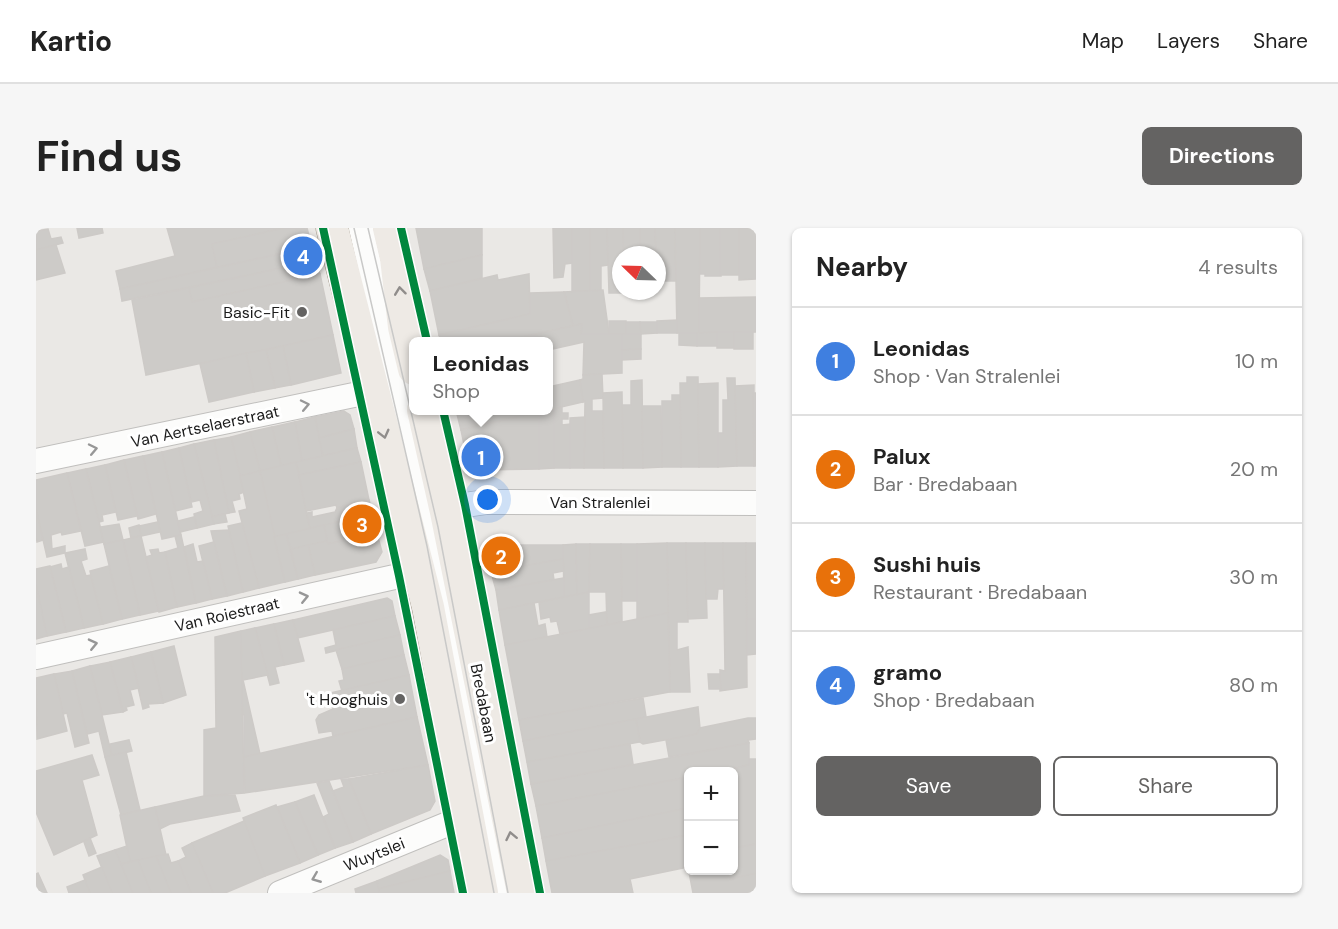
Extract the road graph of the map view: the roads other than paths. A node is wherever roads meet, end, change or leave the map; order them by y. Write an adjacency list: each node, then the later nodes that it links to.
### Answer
1 (332, 228): 5 (main road)
2 (361, 228): 6 (street, Bredabaan)
3 (389, 228): 4 (main road, one-way to 3)
4 (409, 348)
5 (373, 391): 9 (street, Van Aertselaerstraat, one-way to 5); 12 (main road, one-way to 12)
6 (409, 411)
7 (410, 415): 11 (street, Bredabaan)
8 (424, 415): 11 (main road, Bredabaan)
9 (36, 461)
10 (756, 503): 11 (street, Van Stralenlei)
11 (439, 525): 12 (street); 17 (street, Bredabaan); 18 (main road, Bredabaan, one-way to 11)
12 (417, 566): 13 (street, Van Roiestraat, one-way to 12); 14 (main road)
13 (36, 657)
14 (467, 816): 15 (street, Wuytslei, one-way to 15); 16 (main road)
15 (280, 893)
16 (482, 893)
17 (501, 893)
18 (523, 893)

